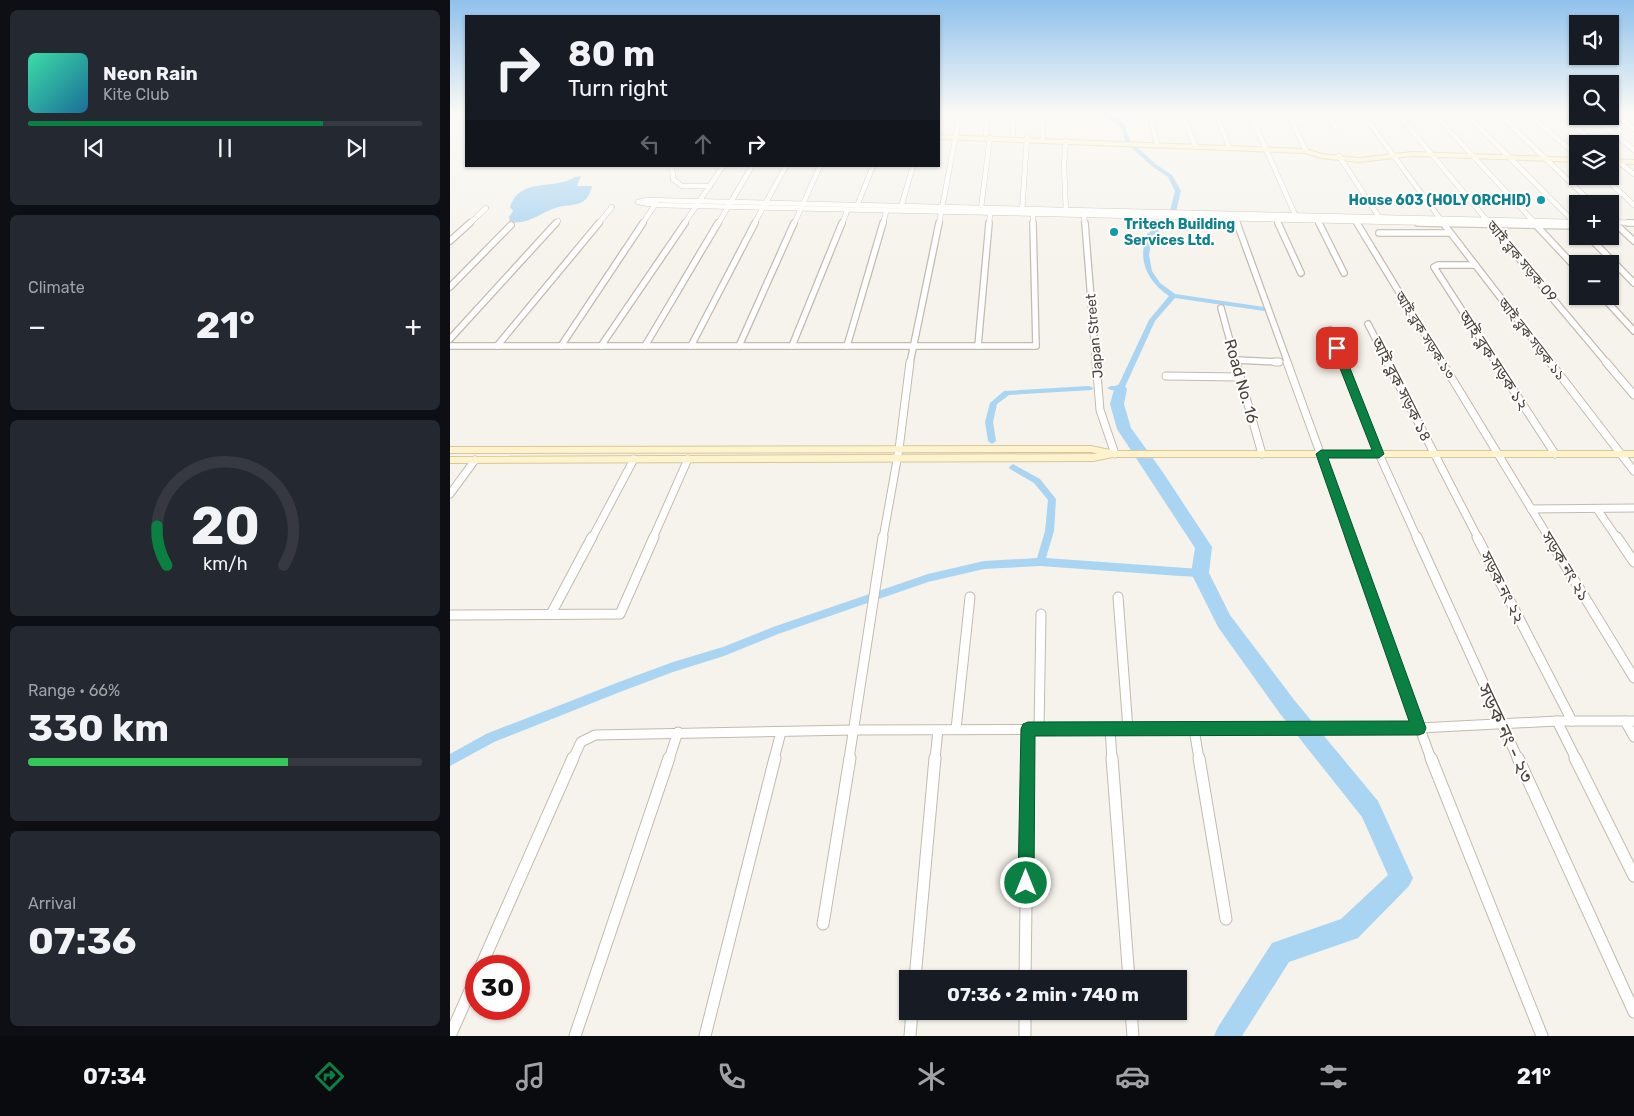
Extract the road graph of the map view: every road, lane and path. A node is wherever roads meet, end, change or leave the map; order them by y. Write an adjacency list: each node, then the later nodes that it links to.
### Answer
1 (952, 161): 35 (street)
2 (986, 161): 33 (street)
3 (1025, 161): 37 (street)
4 (1066, 161): 39 (street)
5 (1272, 161): 46 (street)
6 (1342, 161): 45 (street)
7 (1399, 161): 52 (street, আই ব্লক সড়ক ১১)
8 (1437, 161): 53 (street, আই ব্লক সড়ক 09)
9 (1479, 161): 49 (street)
10 (1513, 161): 44 (street)
11 (1549, 161): 23 (street)
12 (1619, 163): 20 (street)
13 (672, 167): 22 (street)
14 (722, 167): 22 (street)
15 (751, 167): 25 (street)
16 (785, 167): 27 (street)
17 (820, 167): 31 (street)
18 (873, 167): 28 (street)
19 (913, 167): 29 (street)
20 (1634, 174)
21 (1613, 185): 26 (street)
22 (710, 186): 24 (street)
23 (1584, 195)
24 (696, 204): 25 (street); 81 (street); 82 (street)
25 (728, 205): 27 (street); 83 (street)
26 (1634, 205)
27 (764, 206): 31 (street); 84 (street)
28 (857, 206): 29 (street); 31 (street)
29 (901, 206): 35 (street)
30 (612, 207): 80 (street)
31 (801, 207): 34 (street); 85 (street)
32 (486, 208): 64 (street)
33 (981, 208): 35 (street); 37 (street)
34 (847, 210): 36 (street); 86 (street)
35 (942, 210): 36 (street); 40 (street); 88 (street)
36 (886, 212): 87 (street)
37 (1022, 212): 38 (street); 40 (street)
38 (1033, 212): 39 (street); 89 (street)
39 (1066, 213): 41 (street); 42 (street)
40 (990, 214): 89 (street)
41 (1162, 215): 42 (street); 43 (street)
42 (1084, 216): 97 (street, Japan Street)
43 (1235, 216): 46 (street); 48 (street); 99 (street)
44 (1569, 216)
45 (1379, 217): 47 (street); 52 (street)
46 (1296, 218): 47 (street); 48 (street); 51 (street)
47 (1355, 219): 51 (street); 52 (street); 102 (street, আই ব্লক সড়ক ১৩)
48 (1277, 220): 69 (street)
49 (1532, 220): 53 (street); 54 (street); 58 (street)
50 (558, 221): 78 (street)
51 (1318, 221): 70 (street)
52 (1441, 221): 53 (street); 63 (street, আই ব্লক সড়ক ১১)
53 (1489, 222): 58 (street); 94 (street, আই ব্লক সড়ক 09)
54 (1569, 222)
55 (1619, 223): 56 (street)
56 (1634, 223)
57 (511, 225): 72 (street)
58 (1537, 226): 59 (street); 67 (street)
59 (1569, 226)
60 (1619, 227): 61 (street); 65 (street)
61 (1634, 228)
62 (1379, 232): 63 (street)
63 (1450, 233): 68 (street, আই ব্লক সড়ক ১১)
64 (450, 241)
65 (1634, 241)
66 (1597, 245): 71 (street)
67 (1569, 260)
68 (1475, 265): 103 (street, আই ব্লক সড়ক ১২); 104 (street, আই ব্লক সড়ক ১১)
69 (1301, 273)
70 (1344, 274)
71 (1634, 283)
72 (450, 286)
73 (1610, 305): 77 (street)
74 (1221, 308): 90 (street, Road No. 16)
75 (1368, 324): 101 (street, আই ব্লক সড়ক ১৪)
76 (1330, 330): 100 (street, সড়ক নং - ২৩)
77 (1634, 331)
78 (450, 339)
79 (450, 346): 80 (street)
80 (497, 346): 81 (street)
81 (560, 346): 82 (street)
82 (601, 346): 83 (street)
83 (645, 346): 84 (street)
84 (691, 346): 85 (street)
85 (739, 346): 86 (street)
86 (792, 346): 87 (street)
87 (847, 346): 88 (street)
88 (912, 346): 89 (street); 96 (street)
89 (978, 346)
90 (1236, 360): 91 (street); 93 (street, Road No. 16)
91 (1279, 362)
92 (1166, 376): 93 (street)
93 (1240, 377): 98 (street, Road No. 16)
94 (1634, 395)
95 (450, 450): 96 (street)
96 (898, 454): 97 (street); 107 (street); 133 (street)
97 (1115, 454): 98 (street)
98 (1262, 454): 99 (street)
99 (1321, 454): 100 (street); 127 (street)
100 (1379, 454): 101 (street); 125 (street, সড়ক নং - ২৩)
101 (1435, 454): 102 (street); 123 (street, সড়ক নং ২২)
102 (1498, 454): 103 (street); 113 (street, সড়ক নং ২১)
103 (1555, 454): 104 (street)
104 (1620, 454): 105 (street); 110 (street, আই ব্লক সড়ক ১১)
105 (1634, 454)
106 (634, 459): 107 (street); 109 (street); 118 (street)
107 (688, 459): 118 (street)
108 (450, 460): 109 (street)
109 (475, 460): 111 (street)
110 (1634, 471)
111 (450, 494)
112 (1634, 508): 114 (street)
113 (1531, 509): 114 (street); 121 (street, সড়ক নং ২১)
114 (1597, 509): 115 (street)
115 (1634, 562)
116 (970, 597): 128 (street)
117 (1118, 597): 132 (street)
118 (551, 614): 120 (street)
119 (1041, 614): 130 (street)
120 (450, 615)
121 (1634, 678)
122 (1557, 721): 123 (street); 125 (street); 138 (street)
123 (1572, 721): 124 (street)
124 (1630, 721): 137 (street)
125 (1501, 723): 127 (street); 146 (street, সড়ক নং - ২৩)
126 (1194, 728): 127 (street); 132 (street); 139 (street)
127 (1419, 728): 156 (street)
128 (956, 729): 129 (street); 134 (street)
129 (1028, 729): 130 (street); 143 (street)
130 (1039, 729): 131 (street)
131 (1110, 729): 132 (street); 144 (street)
132 (1128, 729)
133 (854, 730): 134 (street); 136 (street); 140 (street)
134 (938, 730): 142 (street)
135 (678, 732): 136 (street); 141 (street); 151 (street)
136 (781, 732): 152 (street)
137 (1634, 737)
138 (1634, 876)
139 (1226, 918)
140 (823, 924)
141 (486, 955)
142 (916, 970)
143 (1025, 970)
144 (1127, 970)
145 (465, 1002): 150 (street)
146 (1634, 1012)
147 (911, 1020): 153 (street)
148 (1025, 1020): 154 (street)
149 (1132, 1020): 155 (street)
150 (450, 1036)
151 (576, 1036)
152 (705, 1036)
153 (910, 1036)
154 (1024, 1036)
155 (1133, 1036)
156 (1542, 1036)

